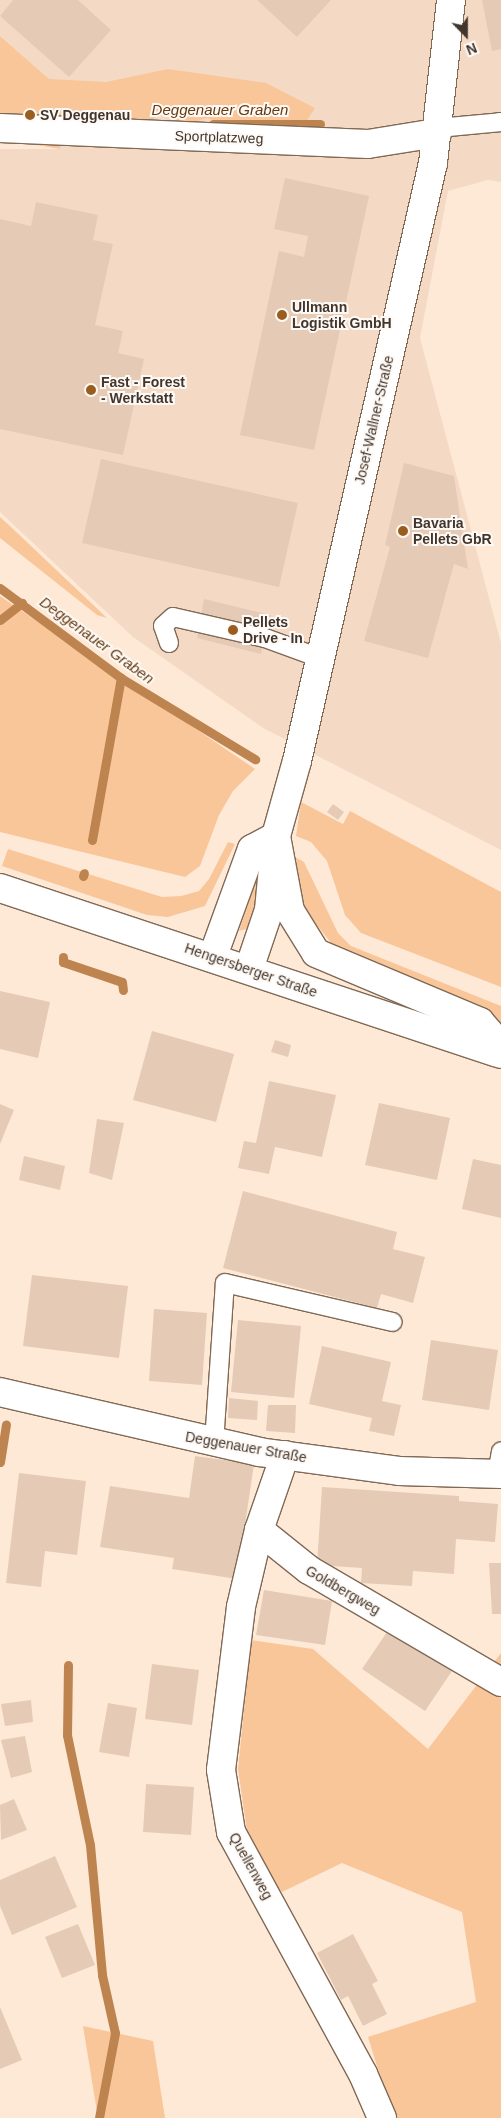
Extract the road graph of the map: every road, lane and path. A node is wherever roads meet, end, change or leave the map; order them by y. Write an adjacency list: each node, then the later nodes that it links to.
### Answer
1 (451, 0): 4 (street, Josef-Wallner-Straße)
2 (501, 122): 4 (lane)
3 (0, 128): 4 (street, Sportplatzweg)
4 (437, 130): 6 (street, Josef-Wallner-Straße)
5 (169, 643): 6 (lane)
6 (320, 658): 7 (street, Josef-Wallner-Straße)
7 (276, 836): 9 (street); 10 (street, Josef-Wallner-Straße); 11 (street)
8 (0, 888): 9 (street, Hengersberger Straße)
9 (213, 956): 10 (street, Hengersberger Straße)
10 (249, 969): 12 (street, Hengersberger Straße)
11 (501, 1046)
12 (501, 1054)
13 (393, 1322): 15 (lane)
14 (0, 1392): 15 (street, Deggenauer Straße)
15 (214, 1443): 16 (street, Deggenauer Straße)
16 (285, 1455): 17 (street, Deggenauer Straße); 18 (street)
17 (500, 1466)
18 (259, 1530): 19 (street, Goldbergweg); 20 (street, Quellenweg)
19 (501, 1682)
20 (382, 2118)

